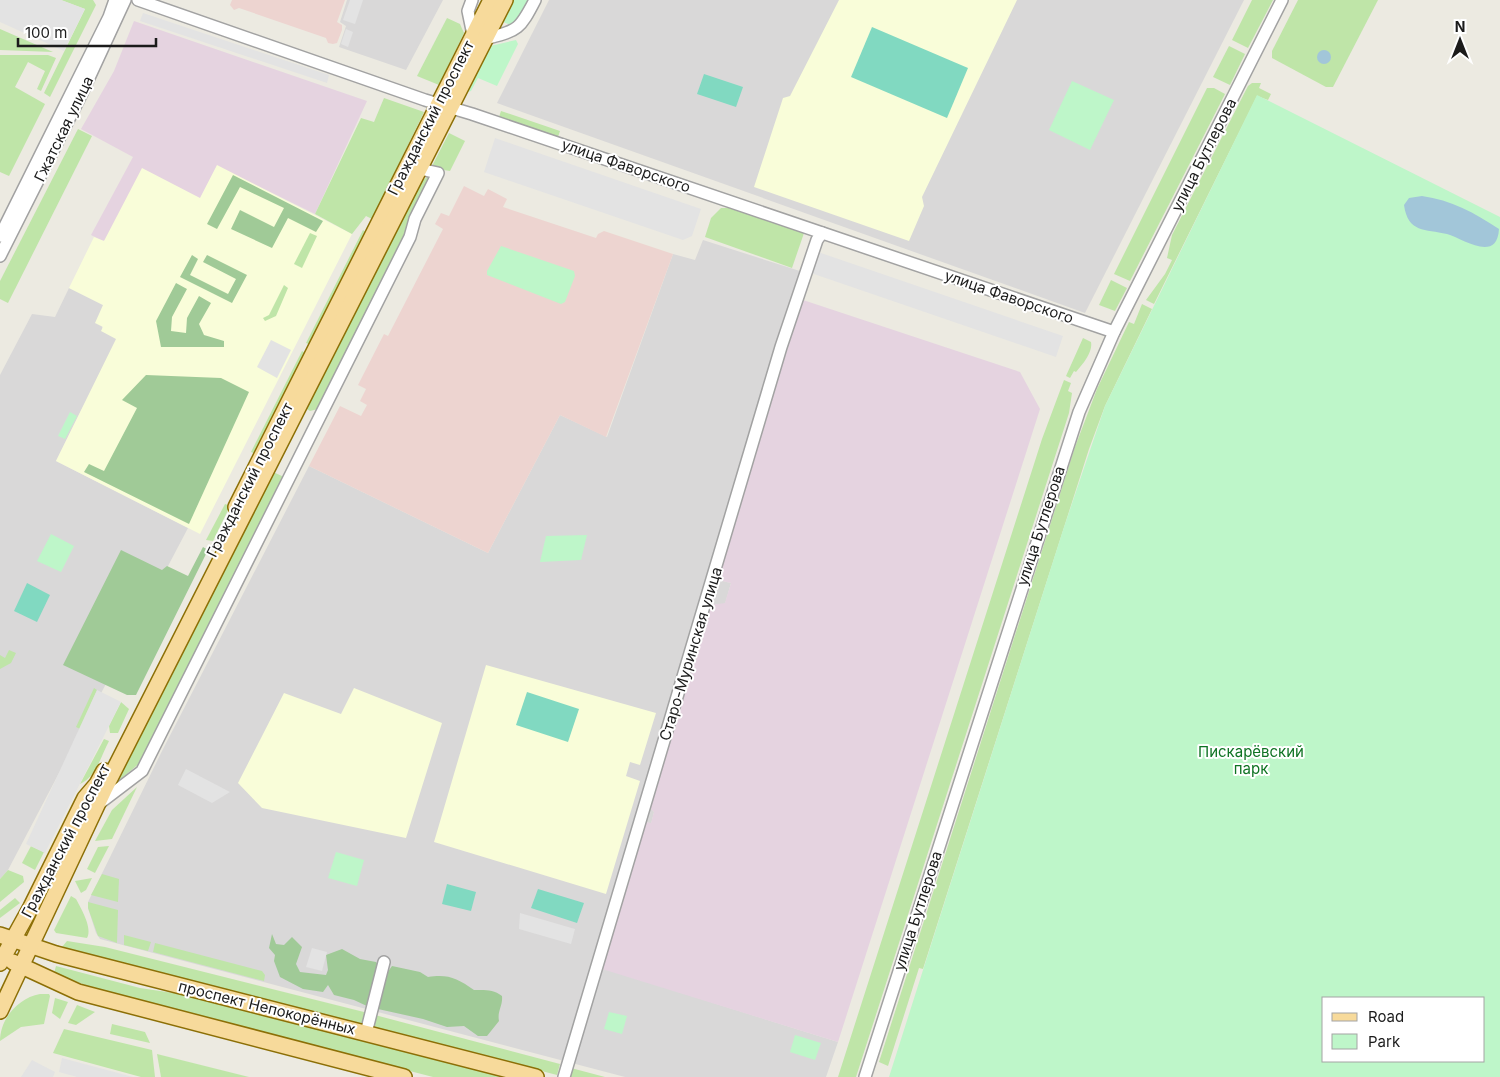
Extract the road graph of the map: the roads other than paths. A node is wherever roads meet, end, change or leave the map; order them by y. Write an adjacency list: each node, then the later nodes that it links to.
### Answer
1 (115, 0): 13 (street, Гжатская улица)
2 (124, 0): 14 (street, Гжатская улица)
3 (138, 0): 10 (street, улица Фаворского)
4 (472, 0): 9 (street)
5 (491, 0): 9 (main road, Гражданский проспект)
6 (505, 0): 9 (main road, Гражданский проспект)
7 (535, 0): 9 (street)
8 (1282, 0): 15 (street, улица Бутлерова)
9 (479, 37): 10 (main road, Гражданский проспект)
10 (444, 106): 11 (main road, Гражданский проспект); 12 (street, улица Фаворского); 17 (main road, Гражданский проспект)
11 (420, 169): 16 (main road, Гражданский проспект); 16 (street, Гражданский проспект)
12 (822, 233): 15 (street, улица Фаворского); 26 (street, Старо-Муринская улица)
13 (0, 236)
14 (0, 256)
15 (1114, 332): 27 (street, улица Бутлерова)
16 (100, 803): 18 (main road, Гражданский проспект)
17 (6, 937): 18 (main road, проспект Непокорённых); 19 (main road, Гражданский проспект)
18 (31, 946): 21 (main road, Гражданский проспект); 23 (main road, проспект Непокорённых)
19 (1, 958): 21 (main road)
20 (384, 962): 23 (street)
21 (21, 967): 22 (main road, Гражданский проспект); 24 (main road)
22 (0, 1011)
23 (366, 1033): 25 (main road, проспект Непокорённых)
24 (404, 1077)
25 (536, 1077)
26 (564, 1077)
27 (865, 1077)

